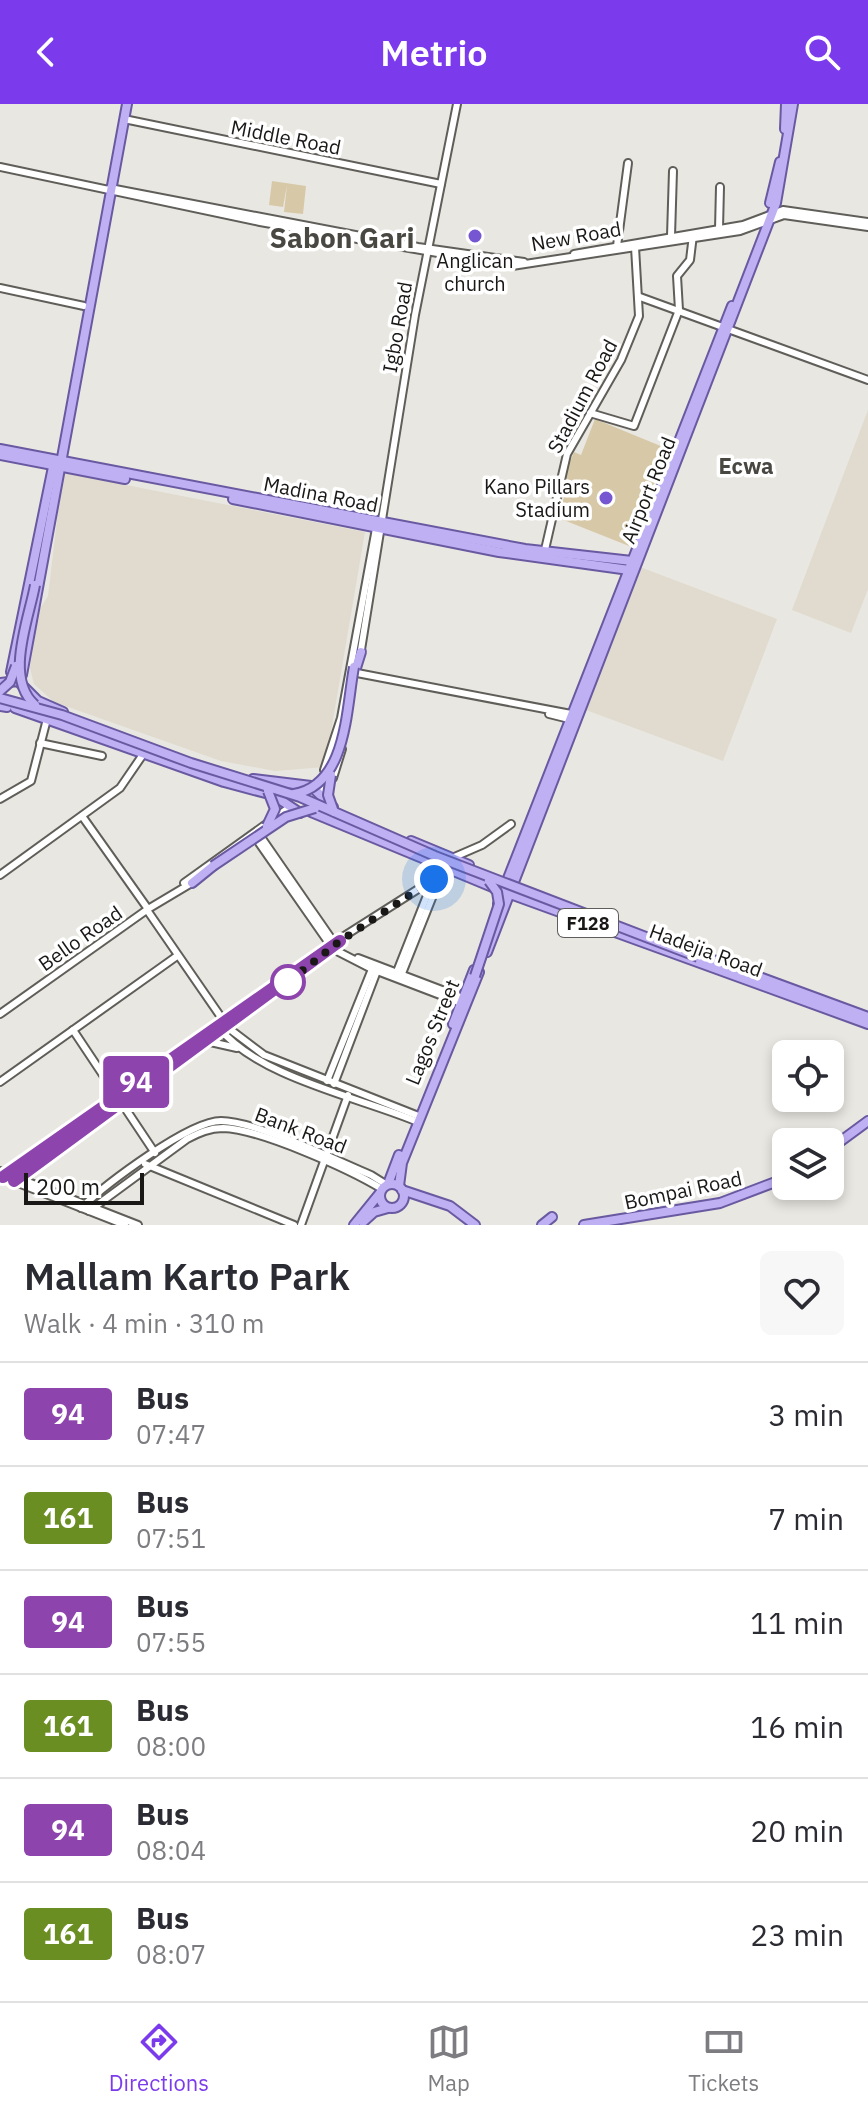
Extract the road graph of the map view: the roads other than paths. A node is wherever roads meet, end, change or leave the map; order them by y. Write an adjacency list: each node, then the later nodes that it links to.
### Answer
1 (125, 104): 5 (main road); 11 (main road)
2 (457, 104): 9 (street, Igbo Road)
3 (786, 104): 12 (main road, Airport Road)
4 (793, 104): 12 (main road, Airport Road)
5 (124, 119): 9 (street, Middle Road); 11 (main road)
6 (628, 163): 18 (street)
7 (0, 167): 11 (street, New Road)
8 (673, 171): 16 (street)
9 (441, 184): 20 (street, Igbo Road)
10 (720, 187): 14 (street)
11 (107, 189): 20 (street, New Road); 24 (main road); 30 (main road)
12 (768, 218): 13 (street); 14 (street, New Road); 15 (street, New Road); 26 (main road, Airport Road)
13 (868, 224)
14 (719, 229): 15 (street, New Road)
15 (693, 235): 16 (street, New Road); 17 (street, New Road); 25 (street)
16 (671, 236): 17 (street, New Road)
17 (643, 243): 18 (street, New Road); 19 (street, New Road)
18 (617, 246): 21 (street, New Road)
19 (635, 247): 21 (street, New Road); 23 (street, Stadium Road)
20 (428, 251): 21 (street, New Road); 31 (street, Igbo Road)
21 (568, 258)
22 (0, 288): 24 (street)
23 (640, 297): 25 (street); 28 (street, Stadium Road)
24 (84, 306): 30 (main road)
25 (679, 310): 26 (street); 28 (street)
26 (725, 330): 27 (street); 33 (main road, Airport Road)
27 (868, 380)
28 (590, 413): 32 (street, Stadium Road)
29 (0, 452): 30 (main road, Madina Road)
30 (56, 463): 31 (main road, Madina Road); 34 (main road)
31 (380, 525): 32 (main road, Madina Road); 36 (street, Igbo Road)
32 (544, 556): 33 (main road, Madina Road)
33 (631, 565): 42 (main road, Airport Road); 65 (main road, Airport Road)
34 (36, 567): 35 (main road); 38 (main road); 39 (main road)
35 (34, 585): 38 (main road, bridge); 41 (main road, bridge)
36 (357, 652): 37 (main road); 47 (street, Igbo Road)
37 (356, 671): 42 (street); 49 (street); 50 (main road, bridge); 53 (main road, bridge)
38 (2, 684): 39 (main road)
39 (23, 687): 40 (main road); 50 (main road)
40 (4, 704): 41 (main road, bridge); 43 (main road); 48 (main road, bridge)
41 (39, 707): 50 (main road, bridge)
42 (570, 717): 65 (main road, Airport Road)
43 (47, 718): 44 (street); 45 (main road)
44 (40, 743): 46 (street); 51 (street)
45 (144, 753): 50 (main road); 55 (street)
46 (102, 756)
47 (311, 786): 49 (main road, F128); 50 (main road)
48 (268, 791): 52 (main road, bridge); 59 (main road, bridge)
49 (320, 795): 52 (main road); 58 (main road, Hadejia Road / F128)
50 (292, 798): 53 (main road, bridge); 54 (main road); 63 (street, Bello Road)
51 (0, 799)
52 (313, 810): 54 (main road, F128); 59 (main road, bridge); 60 (main road, Hadejia Road / F128); 64 (main road, bridge)
53 (334, 812): 71 (main road, bridge)
54 (299, 813): 57 (street, Bello Road)
55 (82, 816): 61 (street); 68 (street)
56 (511, 824): 58 (street)
57 (259, 838): 63 (street, Bello Road); 69 (street)
58 (452, 858): 65 (main road, Hadejia Road / F128)
59 (212, 865): 63 (main road)
60 (441, 866): 62 (street); 66 (street); 67 (main road, Hadejia Road / F128)
61 (0, 875)
62 (434, 879): 66 (street); 69 (street)
63 (191, 880): 68 (street, Bello Road)
64 (489, 881): 71 (main road, bridge); 75 (main road, bridge)
65 (509, 881): 67 (main road); 72 (main road, Hadejia Road / F128)
66 (432, 890): 74 (street)
67 (506, 892): 72 (main road, Hadejia Road / F128); 75 (main road, Lagos Street); 89 (main road, Lagos Street)
68 (148, 909): 70 (street); 76 (street, Bello Road)
69 (335, 945): 73 (street); 74 (street); 78 (street); 80 (street)
70 (177, 956): 80 (street); 81 (street)
71 (697, 959): 72 (main road)
72 (715, 966): 77 (main road, Hadejia Road / F128); 79 (main road, Hadejia Road / F128)
73 (374, 970): 74 (street); 86 (street)
74 (398, 976): 75 (street)
75 (464, 997): 89 (main road, Lagos Street)
76 (0, 1014)
77 (868, 1017)
78 (235, 1021): 80 (street); 82 (street)
79 (868, 1024)
80 (221, 1025): 82 (street); 83 (street); 84 (street); 88 (street)
81 (73, 1030): 85 (street); 88 (street)
82 (239, 1039): 86 (street)
83 (206, 1041): 84 (street); 88 (street)
84 (238, 1048): 87 (street)
85 (0, 1082)
86 (330, 1083): 89 (street)
87 (348, 1095): 89 (street); 95 (street)
88 (119, 1098): 91 (street); 94 (street)
89 (417, 1119): 100 (main road, Lagos Street); 101 (main road, Lagos Street)
90 (868, 1121): 92 (main road)
91 (67, 1136): 97 (street); 98 (street)
92 (844, 1139)
93 (292, 1146): 94 (street, Bank Road); 95 (street, Bank Road); 96 (street, Bank Road)
94 (155, 1153): 96 (street, Bank Road)
95 (326, 1159): 100 (street, Bank Road); 111 (street)
96 (145, 1164): 102 (street, Bank Road); 104 (street, Bank Road); 110 (street)
97 (2, 1174): 98 (street)
98 (16, 1179): 104 (street)
99 (772, 1183): 117 (main road, Bompai Road)
100 (384, 1188): 101 (main road); 103 (main road); 112 (main road, Lagos Street)
101 (401, 1188): 103 (main road, Lagos Street); 115 (main road)
102 (101, 1200): 104 (street, Bank Road); 105 (street)
103 (397, 1206): 113 (main road); 114 (main road)
104 (87, 1207): 105 (street); 107 (street)
105 (101, 1211): 109 (street)
106 (552, 1217): 116 (main road)
107 (112, 1222): 108 (street)
108 (125, 1225)
109 (138, 1225)
110 (294, 1225)
111 (301, 1225)
112 (354, 1225)
113 (360, 1225)
114 (468, 1225)
115 (475, 1225)
116 (542, 1225)
117 (584, 1225)

